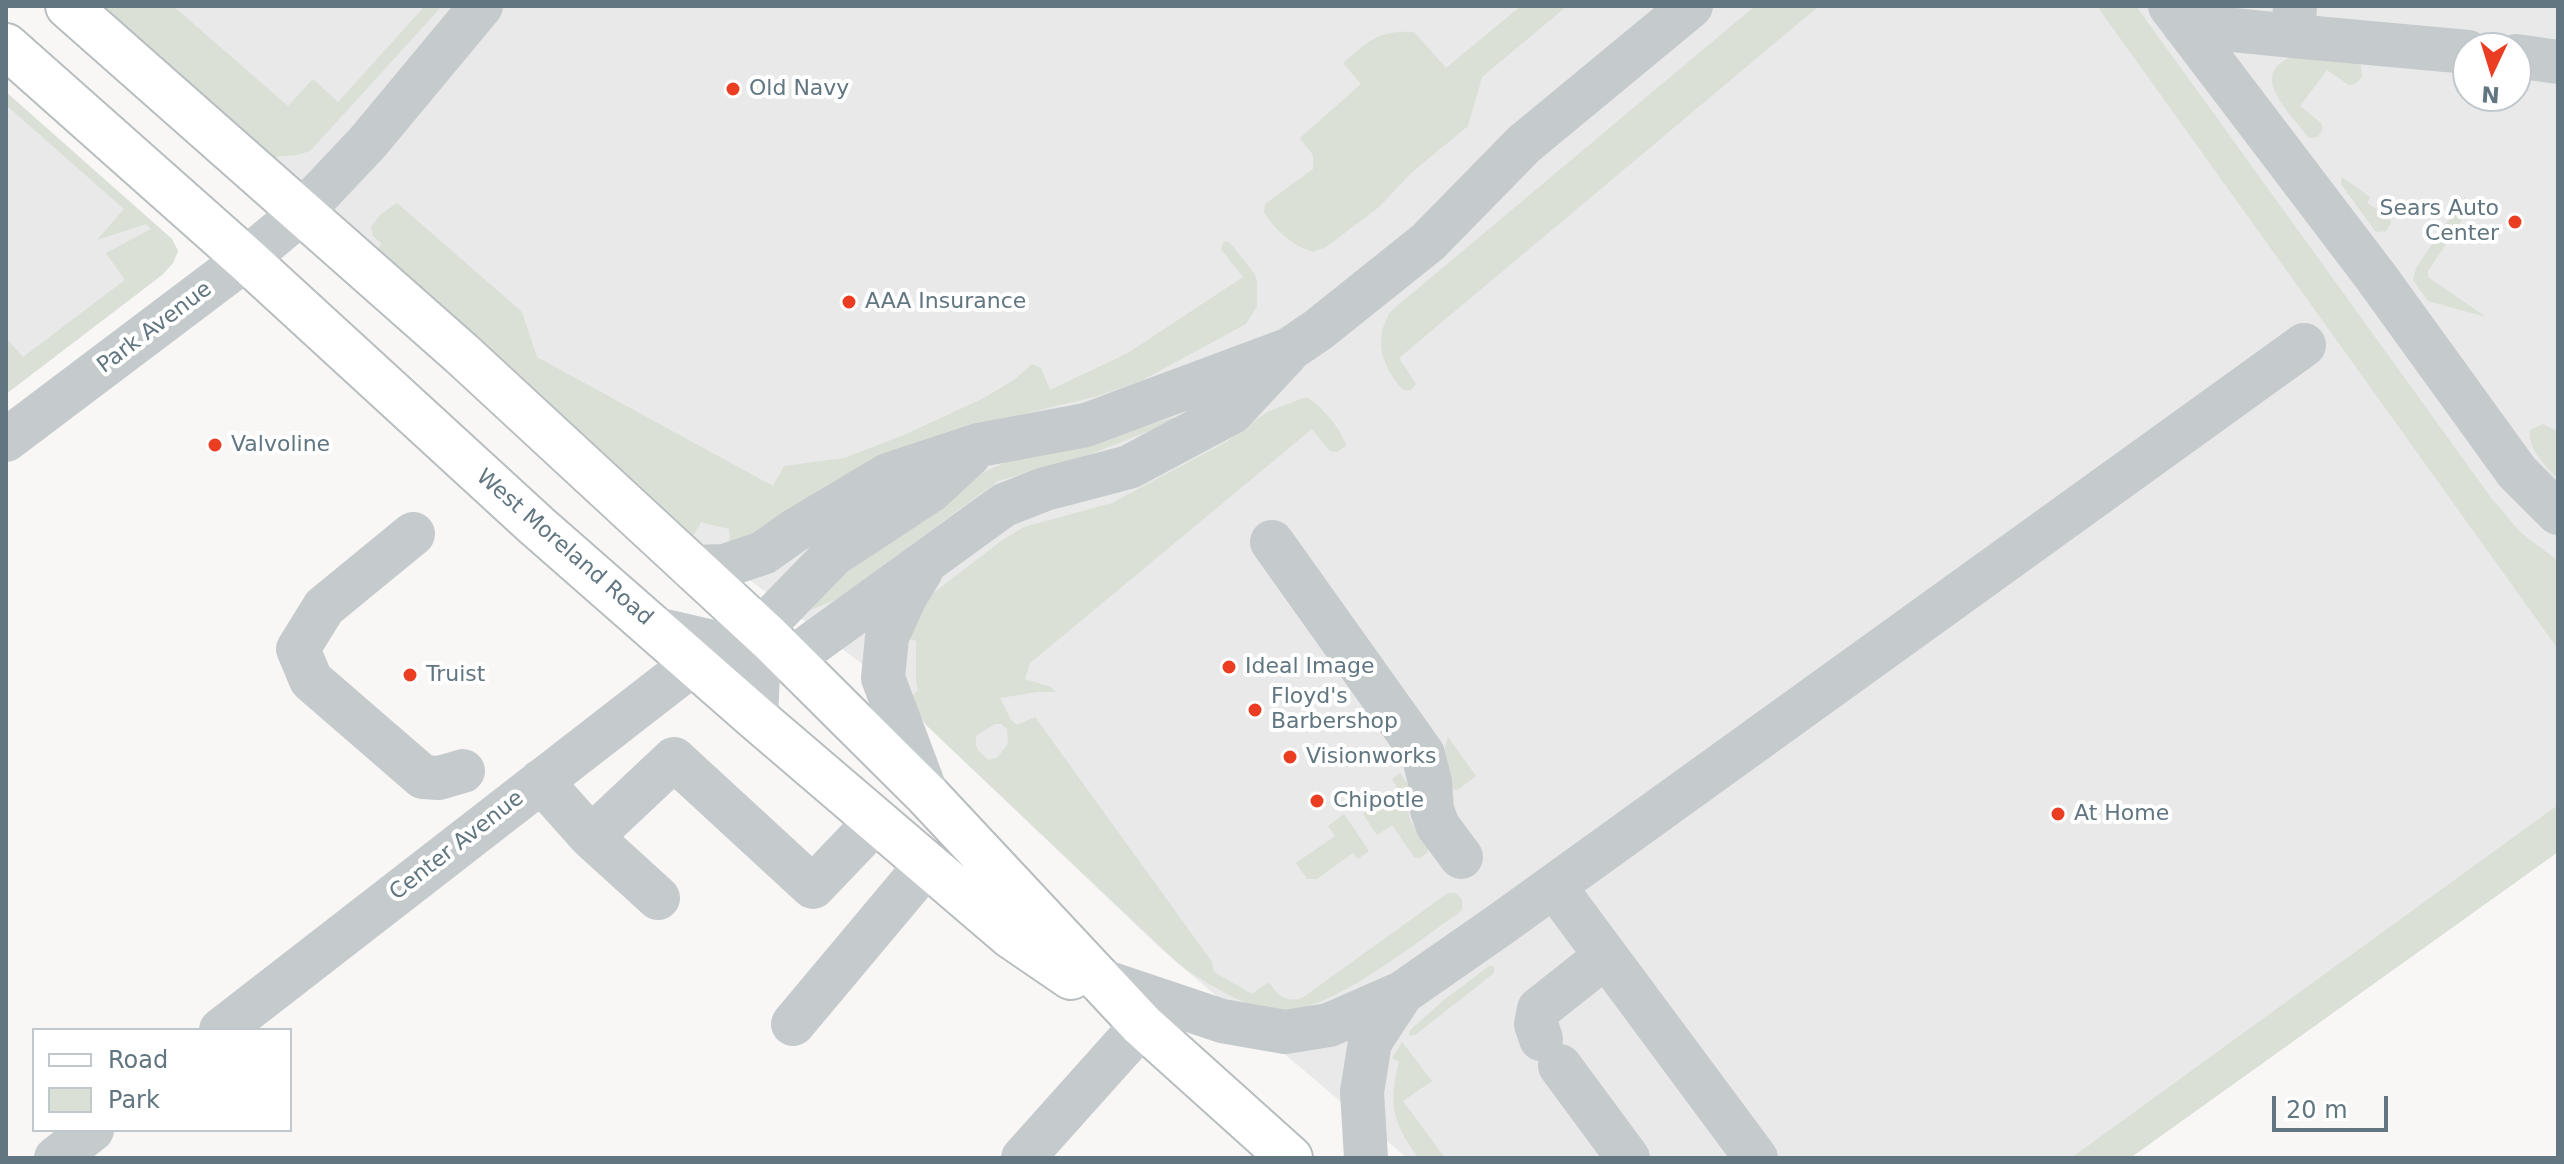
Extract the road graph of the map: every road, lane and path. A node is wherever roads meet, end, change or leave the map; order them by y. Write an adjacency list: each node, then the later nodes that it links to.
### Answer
1 (68, 6): 10 (main road, West Moreland Road)
2 (481, 6): 10 (street, Park Avenue)
3 (1691, 6): 13 (street)
4 (2177, 16): 5 (street); 16 (street)
5 (2294, 21): 7 (street)
6 (6, 46): 11 (main road, West Moreland Road)
7 (2452, 49)
8 (2532, 58): 9 (street)
9 (2558, 62)
10 (301, 213): 11 (street, Park Avenue); 20 (main road, West Moreland Road)
11 (246, 259): 14 (street, Park Avenue); 21 (main road, West Moreland Road)
12 (2304, 345): 32 (street)
13 (1290, 349): 15 (street); 19 (street)
14 (6, 440)
15 (979, 445): 20 (street); 22 (street)
16 (2558, 513)
17 (413, 534): 25 (street)
18 (1272, 542): 30 (street)
19 (928, 560): 22 (street); 27 (street)
20 (691, 567): 22 (main road, West Moreland Road)
21 (656, 629): 22 (street); 23 (main road, West Moreland Road)
22 (769, 648): 24 (street); 27 (main road, West Moreland Road)
23 (694, 663): 24 (main road, West Moreland Road); 26 (street, Center Avenue)
24 (756, 718): 28 (main road, West Moreland Road)
25 (463, 771)
26 (541, 781): 29 (street); 39 (street, Center Avenue)
27 (927, 795): 35 (main road, West Moreland Road)
28 (876, 821): 29 (street); 31 (main road, West Moreland Road)
29 (591, 837): 33 (street)
30 (1461, 857)
31 (927, 864): 37 (street); 38 (main road, West Moreland Road)
32 (1554, 886): 34 (street); 36 (street)
33 (658, 898)
34 (1606, 956): 45 (street); 46 (street)
35 (1097, 979): 36 (street); 38 (main road, West Moreland Road)
36 (1402, 993): 44 (street)
37 (793, 1024)
38 (1142, 1025): 42 (street); 43 (main road, West Moreland Road)
39 (224, 1028)
40 (89, 1132): 41 (street)
41 (56, 1158)
42 (1023, 1158)
43 (1290, 1158)
44 (1366, 1158)
45 (1628, 1158)
46 (1756, 1158)

